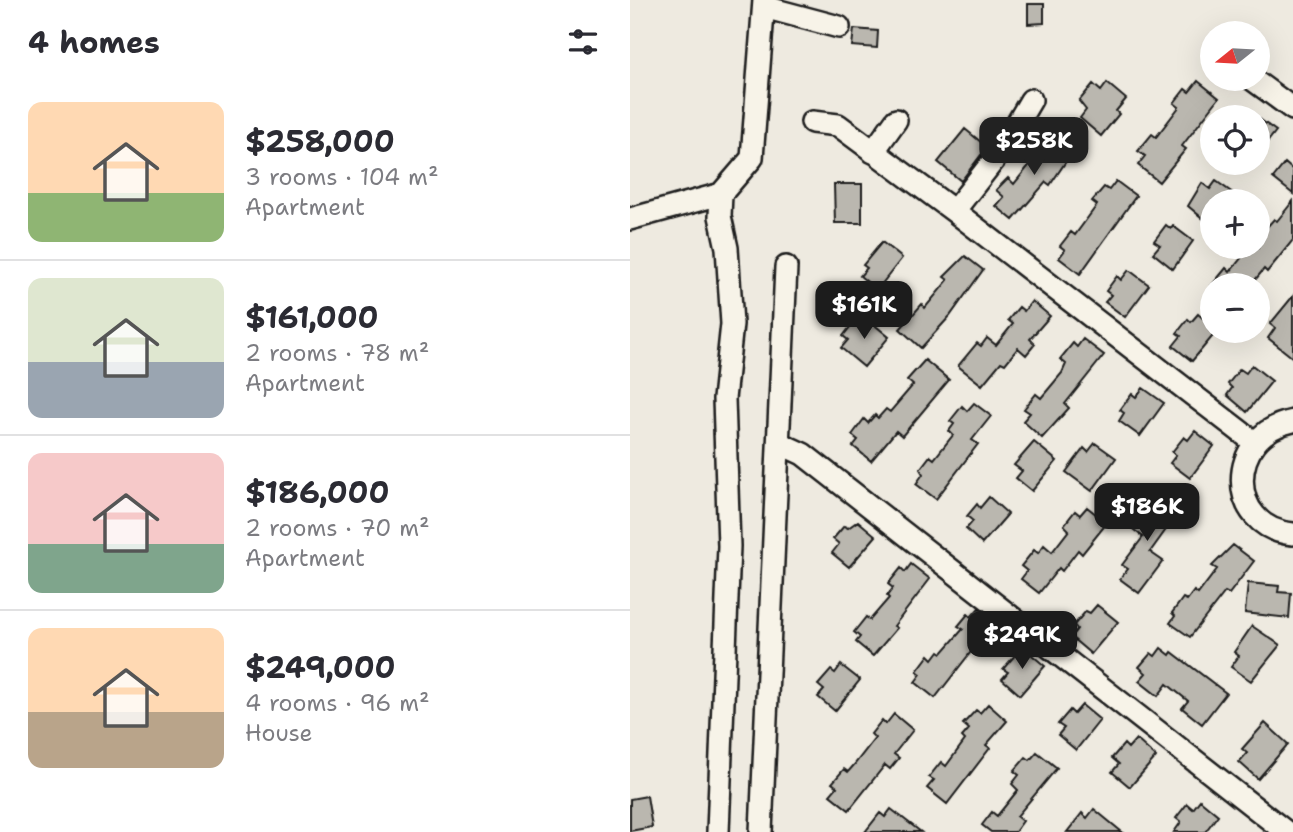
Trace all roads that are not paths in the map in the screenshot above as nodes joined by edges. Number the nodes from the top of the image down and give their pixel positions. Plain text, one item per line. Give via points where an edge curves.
1 (764, 4) edge
2 (839, 27) dead end
3 (1268, 91) edge
4 (1031, 100) dead end
5 (1293, 109) edge
6 (896, 120) dead end
7 (813, 122) dead end
8 (873, 152) junction
9 (721, 194) junction
10 (954, 211) junction
11 (630, 219) edge
12 (786, 267) dead end
13 (1293, 421) edge
14 (1254, 442) junction
15 (779, 443) junction
16 (1293, 534) edge
17 (718, 832) edge
18 (761, 832) edge
19 (1286, 832) edge

1 - 2 street
1 - 9 street via 752,158
3 - 5 street
4 - 10 street via 1001,151
6 - 8 street
7 - 8 street via 838,125
8 - 10 street
9 - 11 street
9 - 17 street via 732,324 724,398 729,547
10 - 14 street
12 - 15 street
13 - 14 street via 1265,431
14 - 16 street via 1242,473 1249,505 1273,529
15 - 18 street
15 - 19 street via 803,454

